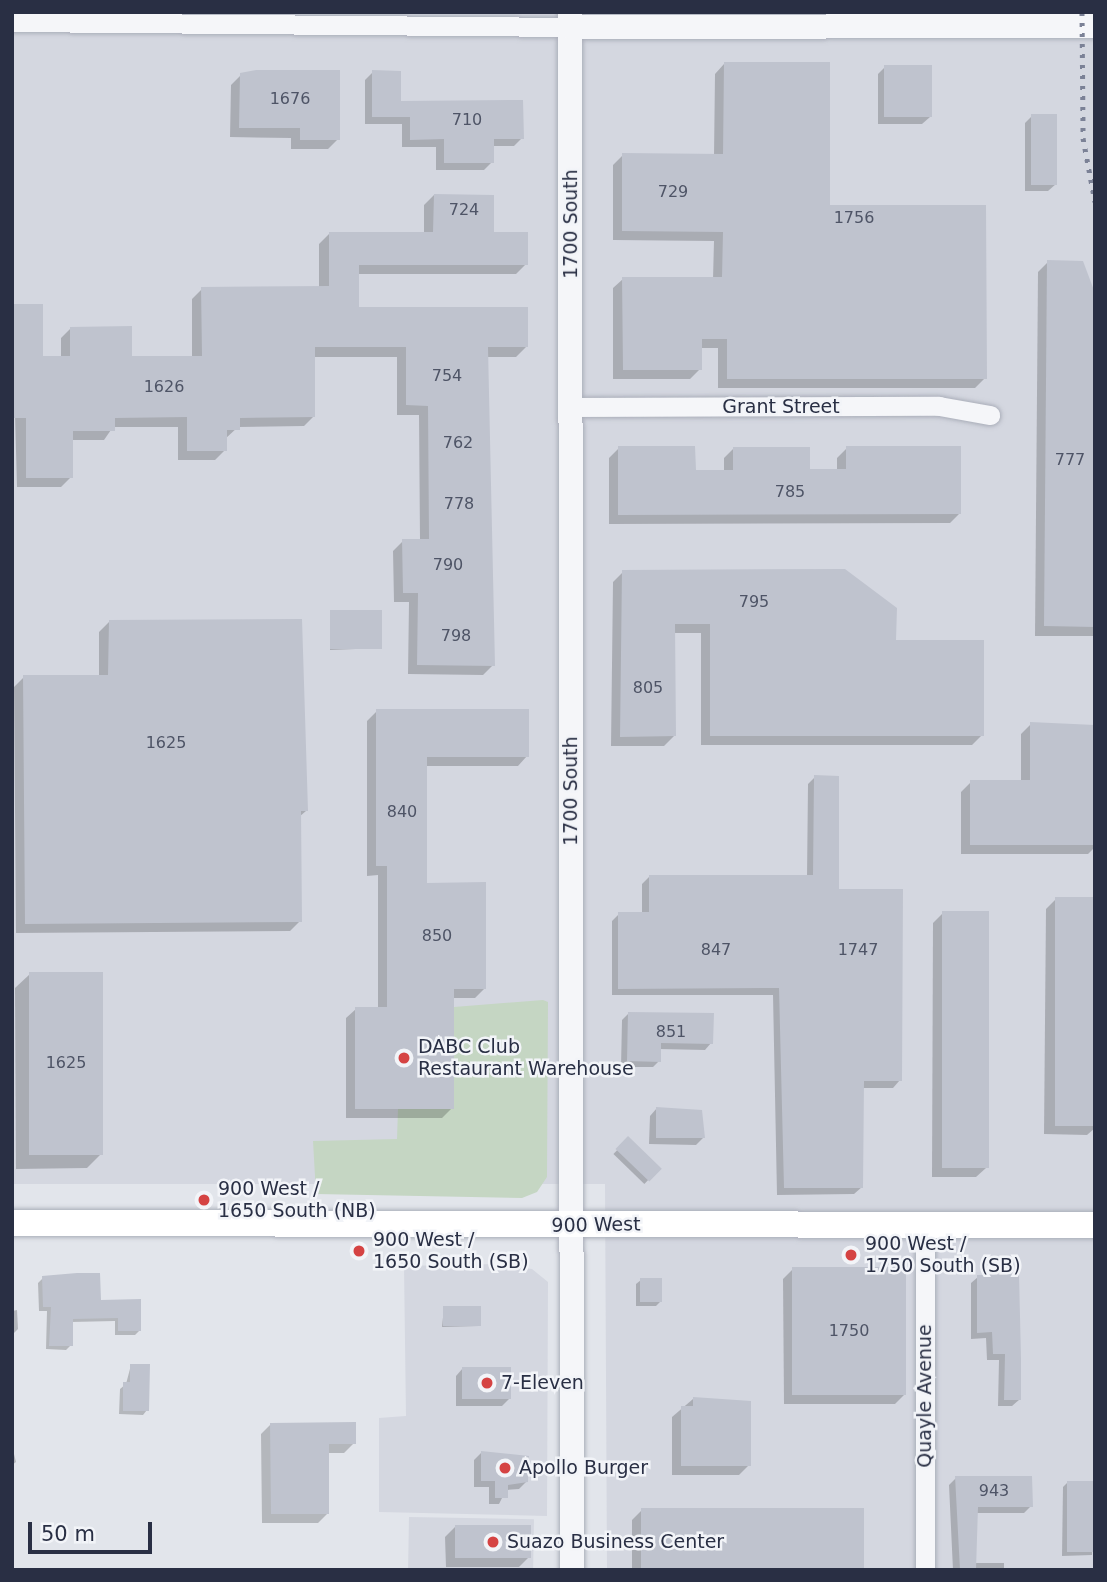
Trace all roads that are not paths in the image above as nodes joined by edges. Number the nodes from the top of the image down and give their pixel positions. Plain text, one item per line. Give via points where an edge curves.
1 (570, 20) edge
2 (12, 22) edge
3 (1095, 26) edge
4 (571, 407) junction
5 (990, 415) dead end
6 (925, 1222) junction
7 (12, 1223) edge
8 (1095, 1224) edge
9 (572, 1225) junction
10 (572, 1570) edge
11 (925, 1570) edge

1 - 2 street
1 - 3 street
1 - 4 street, 1700 South
4 - 5 street, Grant Street via 939,406
4 - 9 street, 1700 South
6 - 8 main road, 900 West
6 - 9 main road, 900 West
6 - 11 street, Quayle Avenue
7 - 9 main road, 900 West
9 - 10 street, 1700 South

